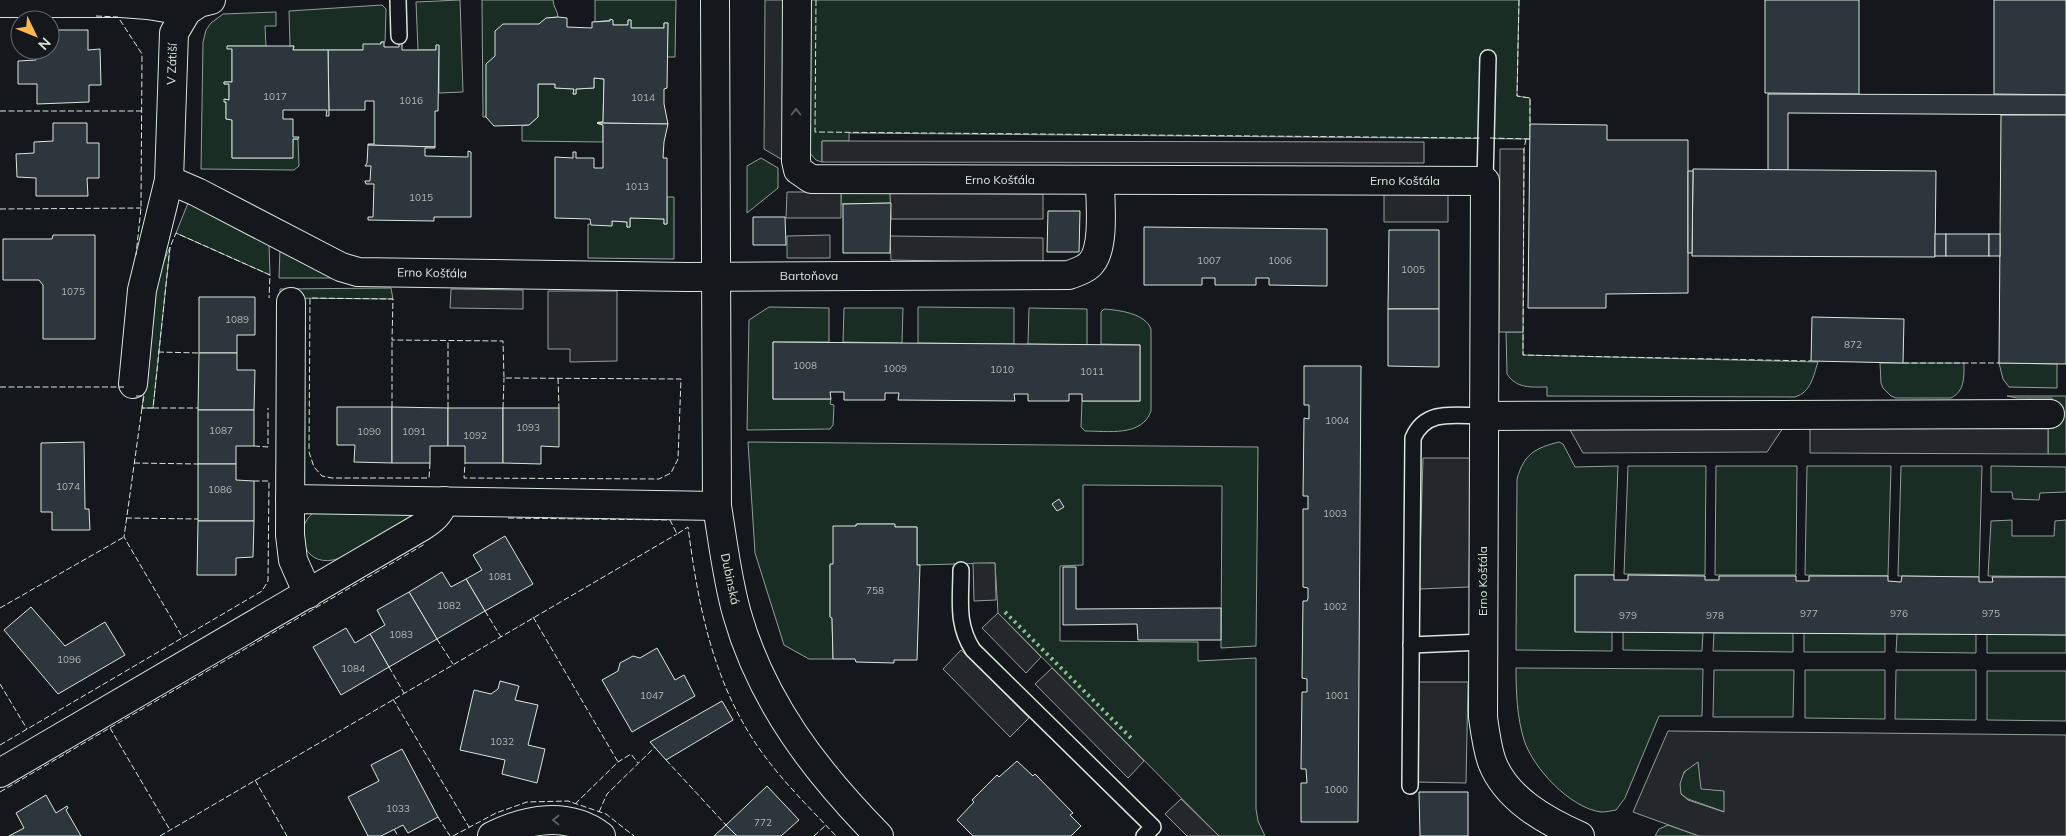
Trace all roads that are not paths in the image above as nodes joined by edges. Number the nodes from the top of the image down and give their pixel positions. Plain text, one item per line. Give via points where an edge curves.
1 (211, 0) edge
2 (398, 0) edge
3 (715, 0) edge
4 (797, 0) edge
5 (0, 3) edge
6 (183, 16) junction
7 (399, 36) dead end
8 (1488, 58) dead end
9 (170, 180) junction
10 (1485, 180) junction
11 (1100, 181) junction
12 (716, 277) junction
13 (291, 302) dead end
14 (133, 384) dead end
15 (2050, 414) dead end
16 (1483, 416) junction
17 (290, 499) junction
18 (444, 501) junction
19 (717, 506) junction
20 (961, 570) dead end
21 (308, 594) junction
22 (1483, 642) junction
23 (1411, 645) junction
24 (0, 773) edge
25 (1410, 786) dead end
26 (1153, 833) edge
27 (492, 836) edge
28 (601, 836) edge
29 (879, 836) edge
30 (1580, 836) edge

1 - 6 street via 193,6
2 - 7 lane
3 - 12 street
11 -> 4 street, Erno Košťála via 820,180 804,176 798,170 796,160
5 - 6 street via 121,3 172,9
6 - 9 street, V Zátiší via 174,33 172,46
8 - 10 lane
9 - 12 street, Erno Košťála via 350,270
9 - 14 street, V Zátiší via 142,290
10 - 11 street, Erno Košťála
10 - 16 street, Erno Košťála
11 - 12 street, Bartoňova via 1097,254 1091,264 1069,275
12 - 19 street, Dubinská
13 - 17 street
15 - 16 street
16 - 22 street, Erno Košťála
16 - 23 lane via 1434,416 1422,424 1413,438
17 - 18 street
17 - 21 street via 293,560
18 - 19 street
18 - 21 street via 433,518
19 - 29 street, Dubinská via 737,615 768,692 816,767
20 - 26 lane via 961,624 973,650
21 - 24 street
22 - 23 lane
22 - 30 street, Erno Košťála via 1483,717 1493,764 1517,798 1540,815
23 - 25 lane
28 -> 27 street via 564,820 517,824

